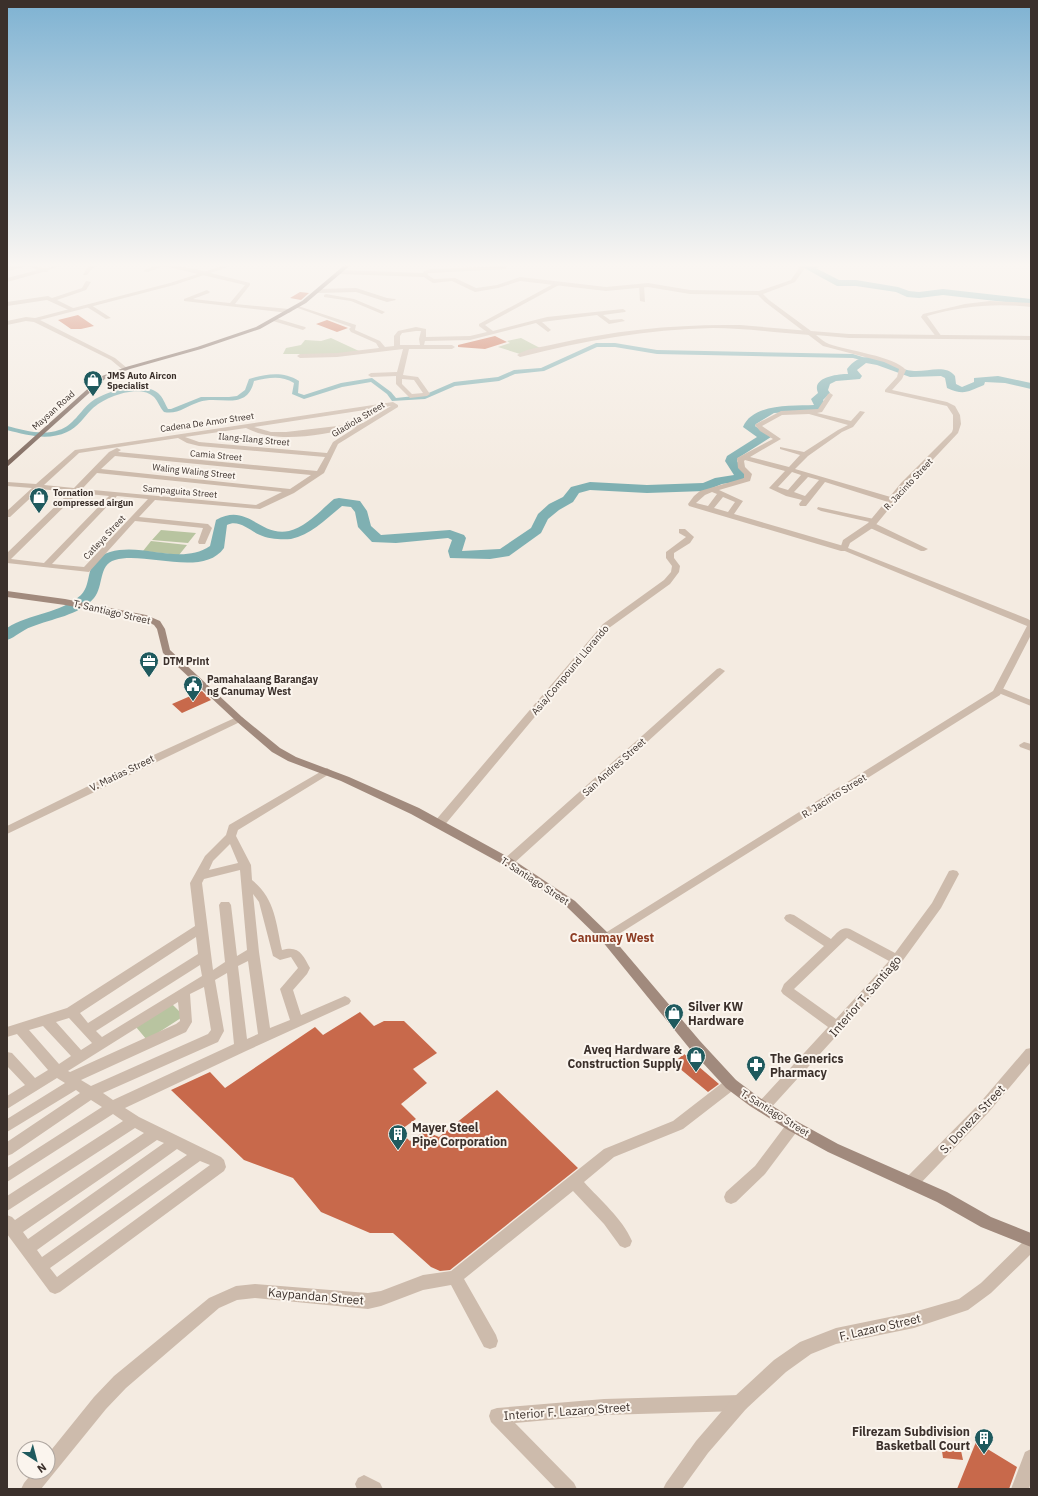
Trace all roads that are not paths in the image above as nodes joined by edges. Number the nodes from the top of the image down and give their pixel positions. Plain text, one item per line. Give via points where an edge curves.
1 (62, 333) edge
2 (247, 333) edge
3 (357, 333) edge
4 (399, 333) edge
5 (422, 333) edge
6 (492, 333) edge
7 (631, 333) edge
8 (810, 333) joint
9 (935, 333) edge
10 (938, 337) junction
11 (1031, 338) edge
12 (422, 339) junction
13 (397, 346) junction
14 (407, 346) junction
15 (422, 346) junction
16 (452, 347) dead end
17 (383, 348) junction
18 (520, 355) dead end
19 (300, 356) dead end
20 (125, 368) junction
21 (371, 375) dead end
22 (830, 395) dead end
23 (393, 404) joint
24 (804, 412) junction
25 (862, 412) dead end
26 (853, 424) junction
27 (367, 425) junction
28 (248, 426) junction
29 (179, 436) junction
30 (122, 444) junction
31 (782, 448) dead end
32 (112, 454) junction
33 (805, 454) junction
34 (329, 455) junction
35 (744, 457) junction
36 (7, 465) edge
37 (257, 468) junction
38 (790, 470) junction
39 (95, 471) junction
40 (318, 473) junction
41 (806, 474) junction
42 (251, 475) dead end
43 (824, 479) junction
44 (7, 484) edge
45 (38, 487) junction
46 (714, 490) junction
47 (75, 491) junction
48 (291, 491) junction
49 (722, 493) junction
50 (789, 494) junction
51 (114, 495) junction
52 (152, 499) junction
53 (891, 500) junction
54 (257, 507) joint
55 (710, 509) junction
56 (821, 509) dead end
57 (7, 515) edge
58 (730, 515) junction
59 (134, 519) junction
60 (873, 523) junction
61 (682, 530) dead end
62 (202, 542) dead end
63 (844, 549) junction
64 (924, 549) dead end
65 (7, 558) edge
66 (7, 561) edge
67 (46, 565) junction
68 (7, 594) edge
69 (1031, 625) edge
70 (720, 670) dead end
71 (999, 690) junction
72 (1031, 703) edge
73 (238, 719) junction
74 (327, 771) junction
75 (439, 824) junction
76 (7, 830) edge
77 (231, 836) junction
78 (508, 862) junction
79 (245, 865) junction
80 (953, 874) dead end
81 (200, 876) junction
82 (246, 881) junction
83 (225, 906) dead end
84 (790, 918) dead end
85 (201, 928) junction
86 (606, 938) junction
87 (832, 945) junction
88 (253, 952) junction
89 (204, 956) junction
90 (897, 960) junction
91 (231, 963) junction
92 (209, 977) junction
93 (184, 992) junction
94 (345, 1001) dead end
95 (71, 1012) junction
96 (47, 1020) junction
97 (296, 1022) junction
98 (838, 1027) junction
99 (14, 1030) edge
100 (87, 1030) junction
101 (265, 1036) junction
102 (100, 1044) junction
103 (241, 1047) junction
104 (1031, 1052) edge
105 (7, 1057) edge
106 (79, 1057) junction
107 (67, 1078) junction
108 (731, 1084) junction
109 (34, 1086) junction
110 (92, 1092) junction
111 (7, 1102) edge
112 (113, 1107) junction
113 (763, 1107) junction
114 (134, 1121) junction
115 (7, 1126) edge
116 (793, 1126) junction
117 (157, 1132) junction
118 (176, 1142) junction
119 (7, 1150) edge
120 (199, 1154) junction
121 (7, 1176) edge
122 (573, 1181) junction
123 (911, 1183) junction
124 (730, 1197) dead end
125 (7, 1204) edge
126 (10, 1226) edge
127 (1031, 1240) edge
128 (625, 1241) dead end
129 (1031, 1244) edge
130 (26, 1249) junction
131 (40, 1267) junction
132 (455, 1277) junction
133 (490, 1341) dead end
134 (740, 1403) junction
135 (56, 1457) edge
136 (1031, 1458) edge
137 (37, 1480) edge
138 (30, 1489) edge
139 (568, 1489) edge
140 (672, 1489) edge
141 (1020, 1489) edge

1 - 20 street via 113,359
2 - 20 main road, Maysan Road
3 - 17 street via 378,342
4 - 13 street
5 - 12 street
6 - 12 street via 470,338
7 - 18 street via 551,346
8 - 10 street
8 - 53 street, R. Jacinto Street via 825,345 893,363 903,370 900,378 887,391 950,404 959,424 955,433
9 - 10 street
10 - 11 street
12 - 15 street
13 - 14 street
13 - 17 street
14 - 15 street
14 - 21 street via 400,376
15 - 16 street
17 - 19 street via 320,358
20 - 36 main road, Maysan Road via 104,377
22 - 24 street via 820,411
23 - 27 street, Gladiola Street via 396,406
23 - 28 street, Cadena De Amor Street
24 - 26 street
24 - 35 street via 781,414 758,425 778,439
25 - 26 street
26 - 33 street
27 - 28 street via 298,435 258,431
27 - 34 street, Gladiola Street via 335,443
28 - 29 street, Cadena De Amor Street
29 - 30 street, Cadena De Amor Street
29 - 34 street, Ilang-Ilang Street via 198,444
30 - 32 street
30 - 45 street, Cadena De Amor Street via 77,451
31 - 33 street
32 - 37 street, Camia Street
32 - 39 street
33 - 38 street
34 - 40 street, Gladiola Street via 323,469
35 - 38 street
35 - 46 street via 740,464 748,474 747,479
37 - 40 street, Camia Street
37 - 42 street
38 - 41 street
38 - 50 street via 773,488
39 - 47 street
39 - 48 street, Waling Waling Street
40 - 48 street, Gladiola Street
41 - 43 street
41 - 50 street
43 - 50 street via 805,502
43 - 53 street
44 - 45 street, Sampaguita Street
45 - 47 street, Sampaguita Street
45 - 57 street, Cadena De Amor Street
46 - 49 street
46 - 55 street via 698,495 692,504
47 - 51 street, Sampaguita Street
47 - 65 street
48 - 54 street, Gladiola Street
49 - 55 street
49 - 58 street via 739,501
51 - 52 street, Sampaguita Street
51 - 67 street
52 - 54 street, Sampaguita Street
52 - 59 street, Catleya Street
53 - 60 street, R. Jacinto Street
55 - 58 street
56 - 60 street
58 - 63 street
59 - 62 street via 205,526 208,528
59 - 67 street, Catleya Street via 86,570
60 - 63 street, R. Jacinto Street via 846,542
60 - 64 street
61 - 75 street, Asia/Compound Llorando via 690,537 670,552 670,558 676,566 675,572 667,582 606,626
63 - 69 street
66 - 67 street
68 - 73 main road, T. Santiago Street via 86,606 146,618 157,623 166,651
69 - 71 street
70 - 78 street, San Andres Street
71 - 72 street
71 - 86 street, R. Jacinto Street
73 - 74 main road, T. Santiago Street via 276,750 292,759
73 - 76 street, V. Matias Street
74 - 75 main road, T. Santiago Street
74 - 77 street via 233,828
75 - 78 main road, T. Santiago Street
77 - 79 street
77 - 81 street via 209,860
78 - 86 main road, T. Santiago Street via 571,904
79 - 81 street
79 - 82 street
80 - 90 street, Interior T. Santiago via 937,905
81 - 85 street via 196,883
82 - 88 street
82 - 97 street via 265,901 277,953 280,955 292,951 304,968 286,989
83 - 91 street
84 - 87 street
85 - 89 street
85 - 95 street
86 - 108 main road, T. Santiago Street
87 - 90 street via 844,933 848,933
87 - 98 street via 788,987 787,991
88 - 91 street
88 - 101 street
89 - 92 street
89 - 100 street
90 - 98 street, Interior T. Santiago
91 - 92 street
91 - 103 street
92 - 93 street
92 - 110 street via 218,1032 213,1038
93 - 102 street
93 - 107 street via 186,1022 181,1028
94 - 97 street
95 - 96 street
95 - 100 street
96 - 99 street
96 - 106 street
97 - 101 street
98 - 113 street, Interior T. Santiago
99 - 107 street
100 - 102 street
101 - 103 street
102 - 106 street
103 - 112 street
104 - 123 street, S. Doneza Street via 983,1109
105 - 109 street
106 - 107 street
107 - 109 street
107 - 110 street
107 - 115 street
108 - 113 main road, T. Santiago Street
108 - 122 street, Kaypandan Street via 678,1125 609,1153
109 - 111 street
110 - 112 street
110 - 119 street
112 - 114 street
112 - 121 street
113 - 116 main road, T. Santiago Street
114 - 117 street
114 - 125 street
116 - 123 main road, T. Santiago Street
116 - 124 street via 760,1170
117 - 118 street
117 - 126 street
118 - 120 street
118 - 130 street
120 - 131 street
120 - 131 street via 216,1161 219,1167 55,1287
122 - 128 street via 609,1219
122 - 132 street, Kaypandan Street
123 - 127 main road, T. Santiago Street via 986,1222
126 - 130 street
129 - 134 street, F. Lazaro Street via 986,1288 963,1305 914,1320 836,1336 806,1348 780,1366
130 - 131 street
132 - 133 street
132 - 135 street, Kaypandan Street via 420,1283 368,1301 256,1291 236,1293 214,1304 120,1382
134 - 139 street, Interior F. Lazaro Street via 604,1407 497,1416
134 - 140 street, F. Lazaro Street via 702,1447
136 - 141 street
137 - 138 street

